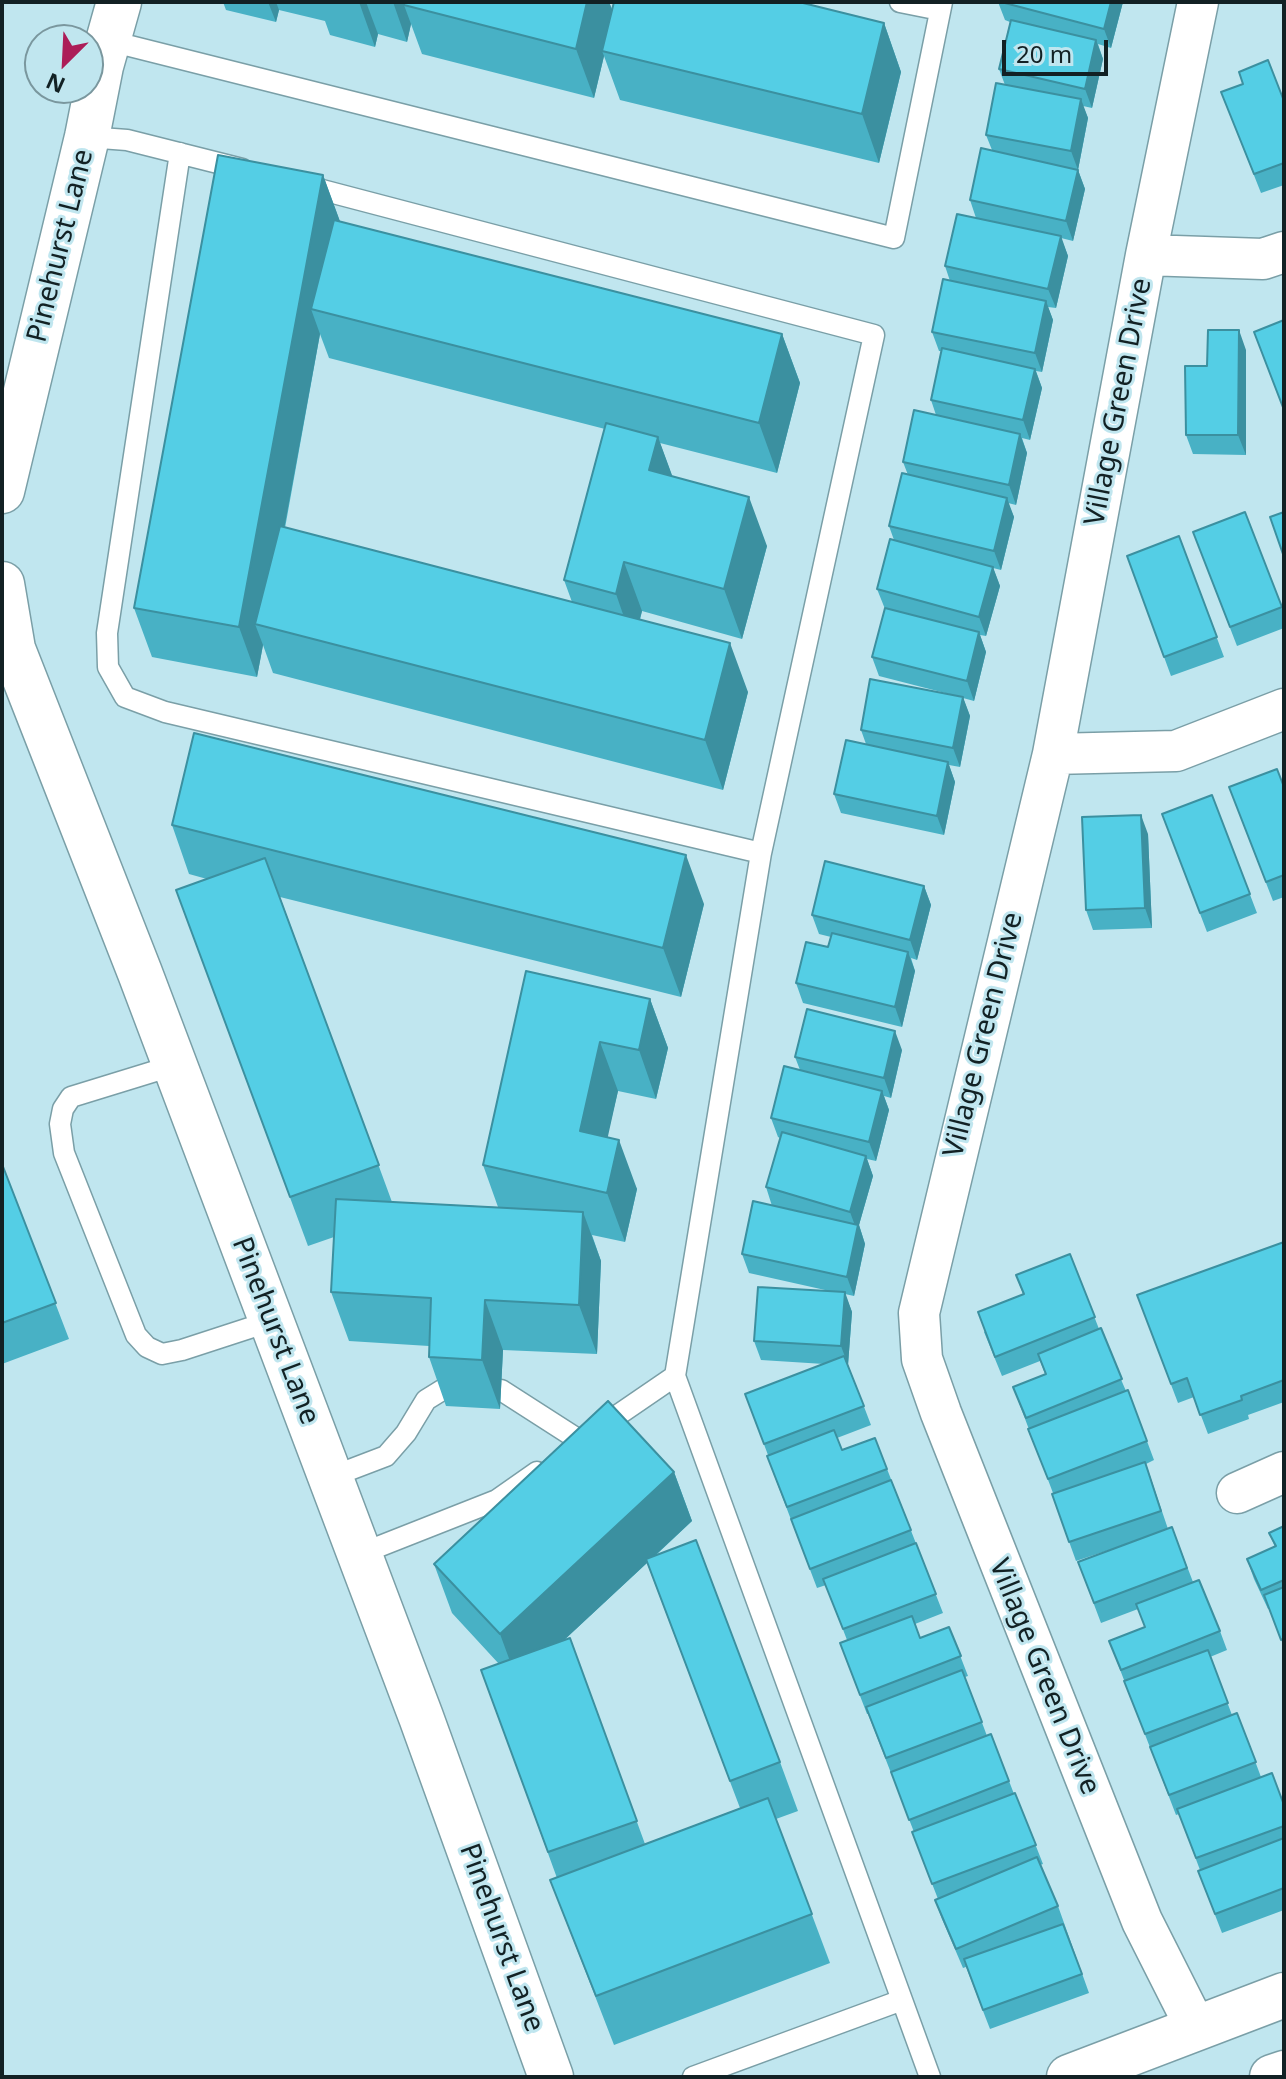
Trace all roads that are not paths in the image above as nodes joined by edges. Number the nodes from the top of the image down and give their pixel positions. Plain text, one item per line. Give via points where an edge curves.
1 (900, 2) edge
2 (1198, 2) edge
3 (941, 6) edge
4 (115, 21) edge
5 (87, 137) junction
6 (180, 153) junction
7 (257, 173) edge
8 (288, 181) edge
9 (1284, 252) edge
10 (1146, 255) junction
11 (2, 491) edge
12 (2, 584) edge
13 (1284, 709) edge
14 (1053, 754) junction
15 (761, 853) junction
16 (175, 1065) junction
17 (271, 1321) junction
18 (675, 1376) junction
19 (447, 1387) edge
20 (501, 1390) dead end
21 (568, 1451) junction
22 (1284, 1472) edge
23 (331, 1477) junction
24 (1237, 1493) dead end
25 (360, 1554) junction
26 (1284, 1995) edge
27 (902, 2000) junction
28 (1196, 2028) junction
29 (1284, 2073) edge
30 (551, 2077) edge
31 (693, 2077) edge
32 (930, 2077) edge
33 (1069, 2077) edge
34 (1272, 2077) edge

1 - 3 lane
2 - 10 street, Village Green Drive
3 - 4 lane via 894,238 172,57
4 - 5 street, Pinehurst Lane
5 - 6 lane
5 - 11 street, Pinehurst Lane
6 - 7 lane
6 - 15 lane via 107,633 108,667 125,697 165,712
8 - 15 lane via 874,335
9 - 10 street via 1263,259
10 - 14 street, Village Green Drive
12 - 16 street, Pinehurst Lane via 13,649
13 - 14 street via 1176,751
14 - 28 street, Village Green Drive via 919,1313 922,1359 1136,1907
15 - 18 lane
16 - 17 street, Pinehurst Lane
16 - 17 lane via 71,1097 60,1124 64,1153 136,1335 147,1347 162,1354 182,1350
17 - 23 street, Pinehurst Lane
18 - 21 lane
18 - 27 lane
19 - 23 lane via 426,1400 386,1456
20 - 21 lane
21 - 25 lane via 497,1500
22 - 24 street
23 - 25 street, Pinehurst Lane
25 - 30 street, Pinehurst Lane
26 - 28 street
27 - 31 lane
27 - 32 lane
28 - 33 street
29 - 34 street

